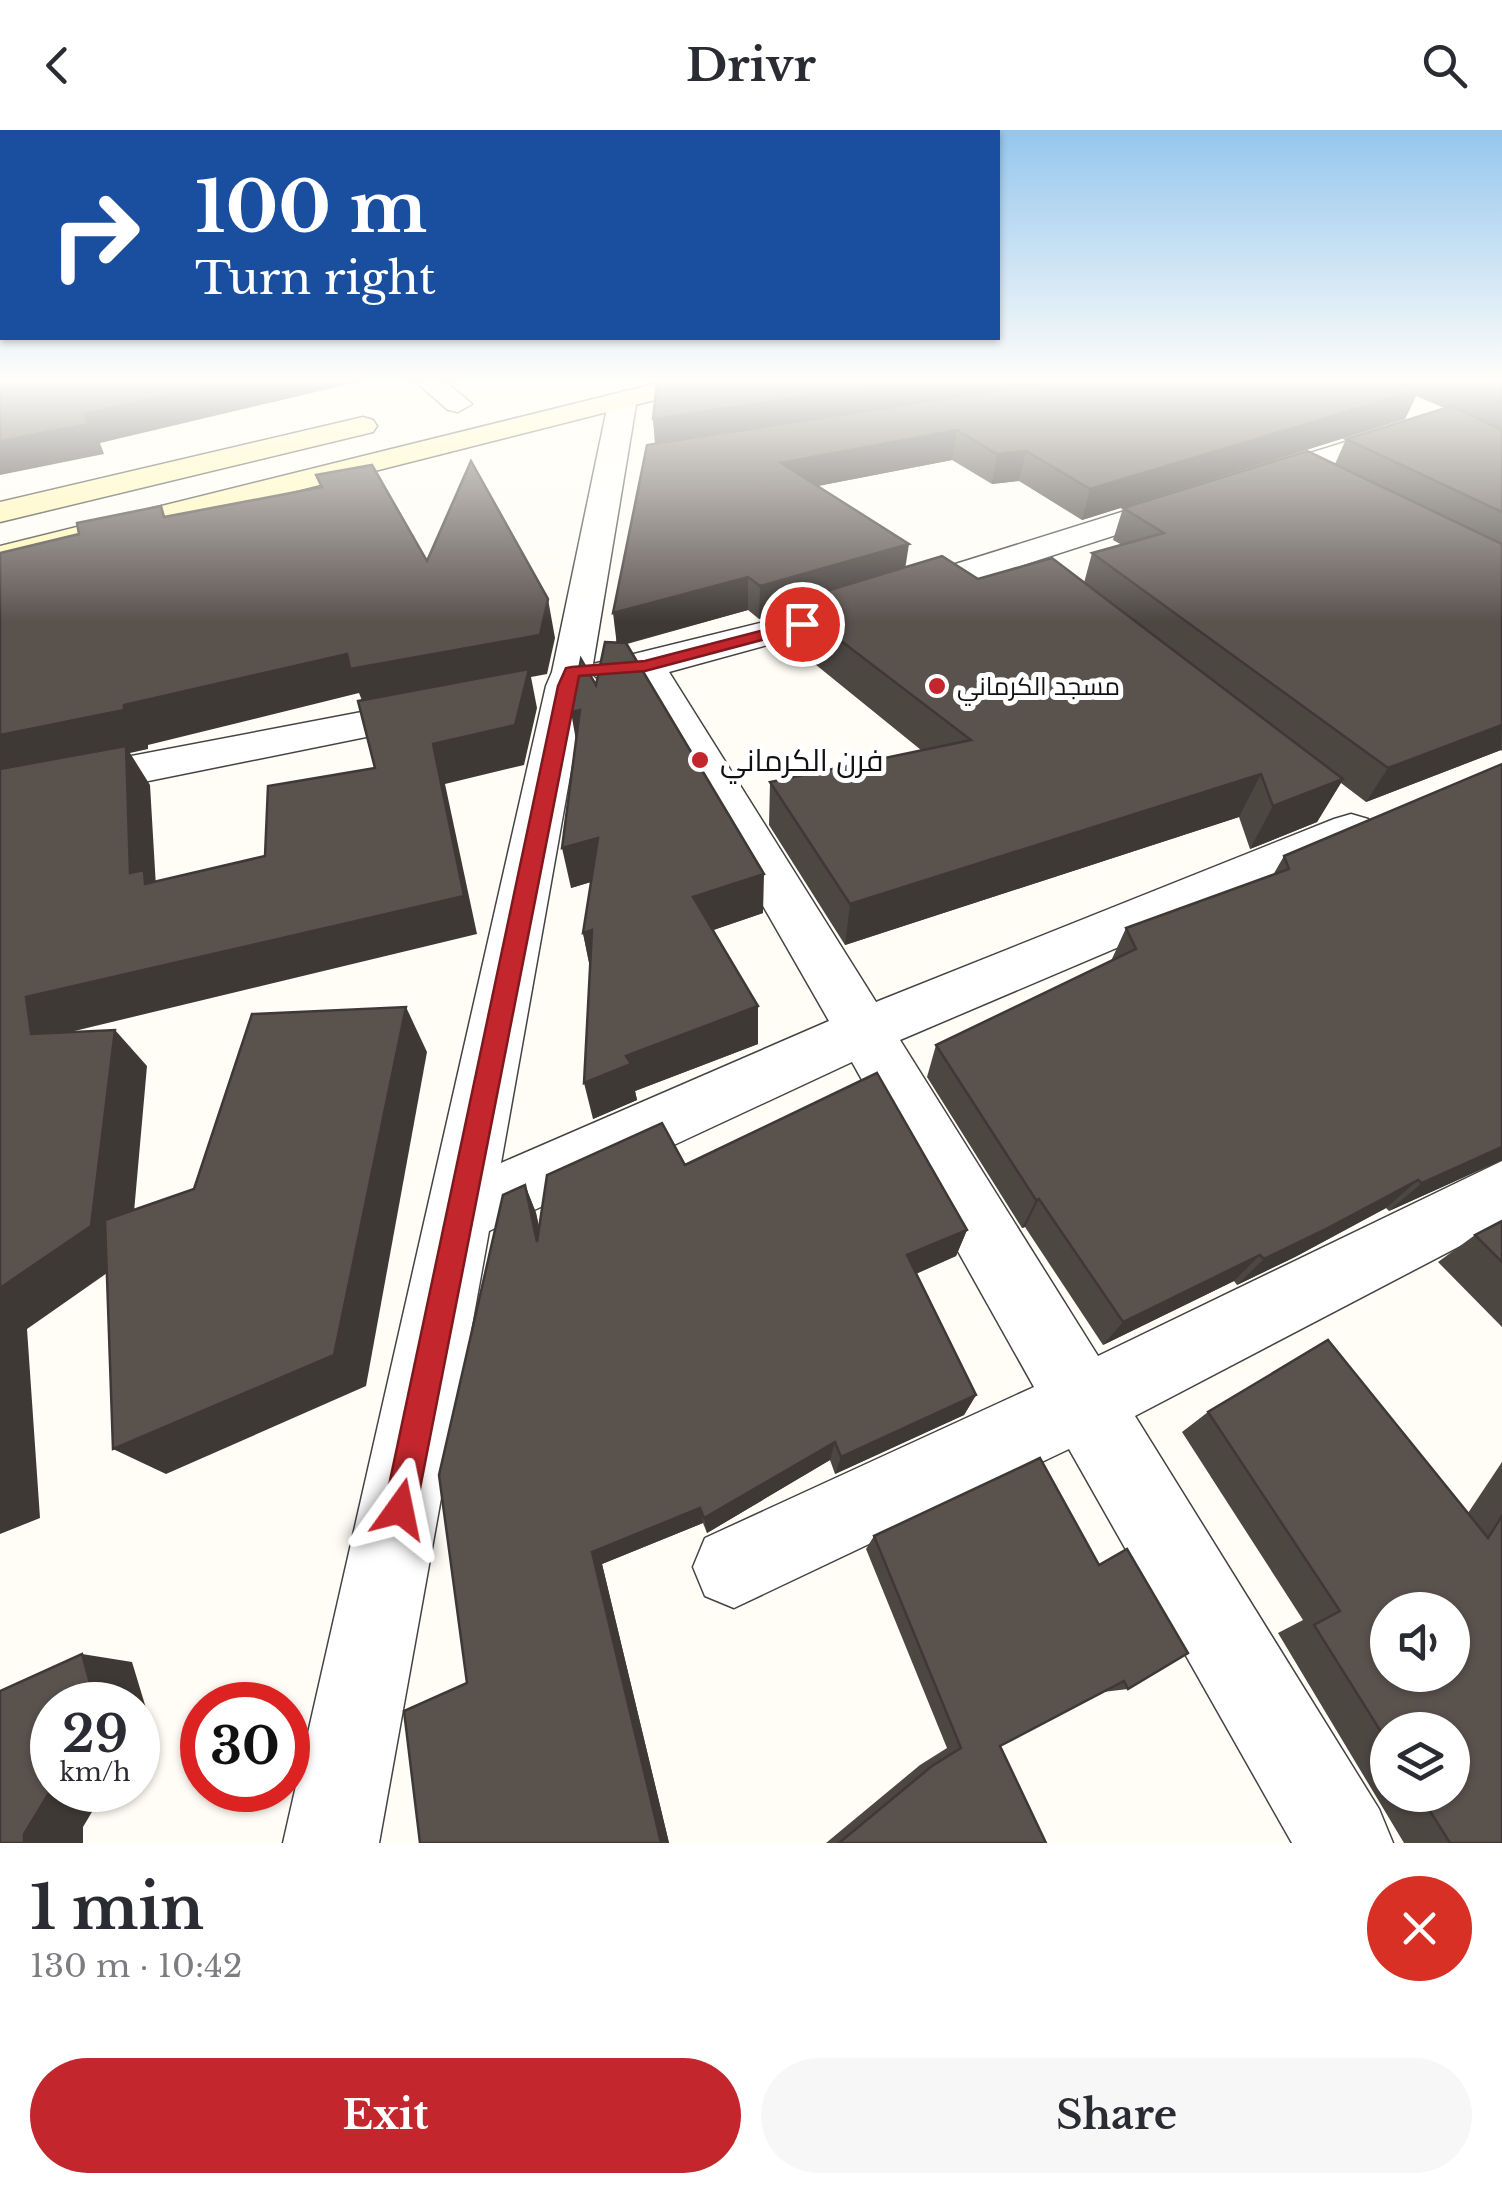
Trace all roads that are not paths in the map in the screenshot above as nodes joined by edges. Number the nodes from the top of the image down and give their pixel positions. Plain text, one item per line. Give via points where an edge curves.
1 (212, 462) edge
2 (373, 462) edge
3 (629, 462) edge
4 (1311, 462) edge
5 (1298, 466) junction
6 (1332, 484) edge
7 (0, 512) edge
8 (0, 556) edge
9 (645, 666) junction
10 (555, 684) junction
11 (471, 704) edge
12 (0, 796) edge
13 (1361, 814) dead end
14 (866, 1030) junction
15 (1502, 1191) edge
16 (462, 1211) junction
17 (1082, 1402) junction
18 (734, 1567) dead end
19 (331, 1843) edge
20 (1346, 1843) edge

1 - 7 main road
2 - 8 main road
3 - 10 street
4 - 5 street
5 - 6 street
5 - 9 street via 1033,568
9 - 10 street
9 - 14 street
10 - 16 street
11 - 12 street
13 - 14 street
14 - 16 street
14 - 17 street
15 - 17 street
16 - 19 street
17 - 18 street
17 - 20 street

